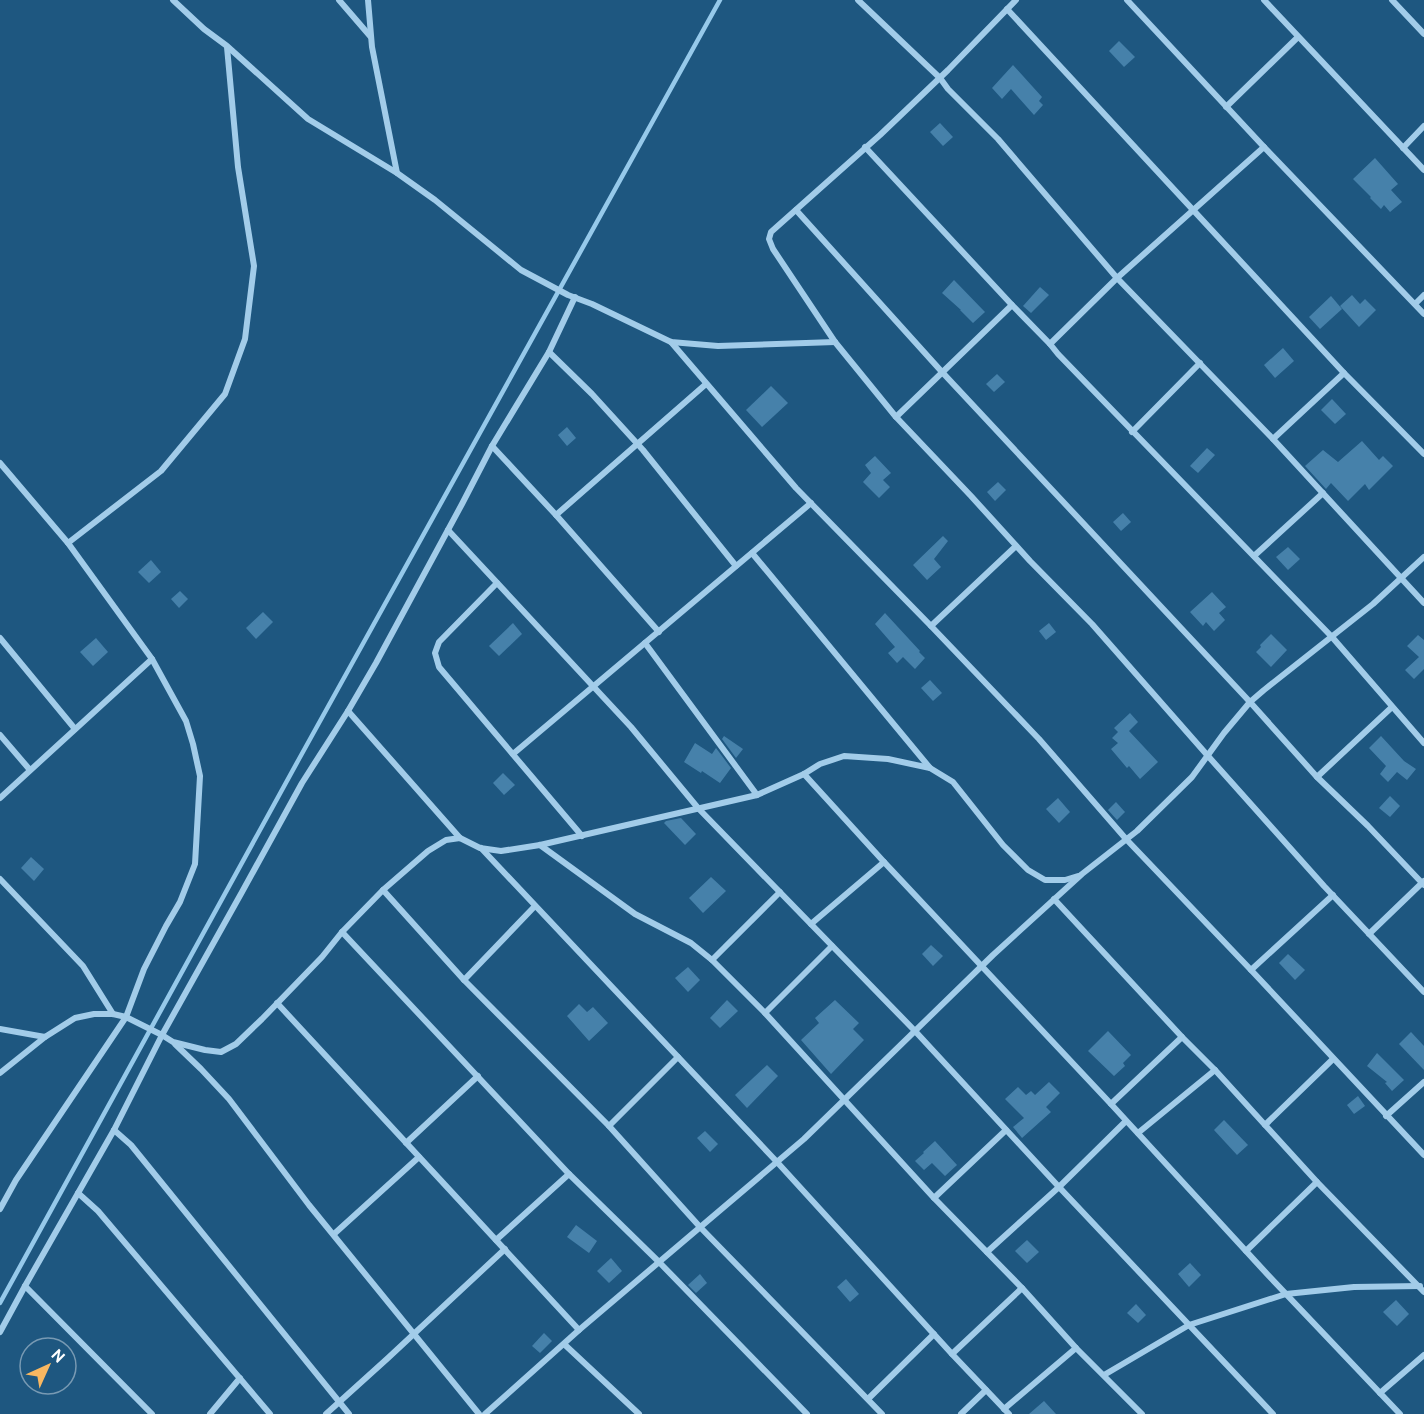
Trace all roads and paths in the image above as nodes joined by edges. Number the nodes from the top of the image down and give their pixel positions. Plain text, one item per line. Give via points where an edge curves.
1 (173, 0) edge
2 (339, 0) edge
3 (368, 0) edge
4 (858, 0) edge
5 (1016, 0) edge
6 (1127, 0) edge
7 (1264, 0) edge
8 (1392, 0) edge
9 (1007, 9) junction
10 (1424, 22) edge
11 (1418, 28) junction
12 (1424, 34) edge
13 (371, 37) junction
14 (1298, 37) junction
15 (227, 46) junction
16 (940, 78) junction
17 (1226, 107) junction
18 (1424, 126) edge
19 (865, 147) junction
20 (1264, 147) junction
21 (1403, 148) junction
22 (1424, 170) edge
23 (398, 173) junction
24 (796, 210) junction
25 (1194, 210) junction
26 (1117, 278) junction
27 (1424, 295) edge
28 (575, 297) junction
29 (1415, 304) junction
30 (1012, 305) junction
31 (1424, 314) edge
32 (670, 342) junction
33 (835, 342) junction
34 (1050, 344) junction
35 (549, 352) junction
36 (1200, 363) junction
37 (942, 372) junction
38 (1344, 373) junction
39 (706, 384) junction
40 (896, 417) junction
41 (1132, 432) junction
42 (1273, 439) junction
43 (637, 444) junction
44 (492, 446) junction
45 (1424, 454) edge
46 (0, 463) edge
47 (1323, 493) junction
48 (811, 503) junction
49 (556, 515) junction
50 (448, 530) junction
51 (68, 543) junction
52 (1016, 546) junction
53 (752, 553) junction
54 (1254, 556) junction
55 (1424, 557) edge
56 (736, 566) junction
57 (1402, 579) junction
58 (497, 583) junction
59 (1424, 603) edge
60 (931, 626) junction
61 (659, 632) junction
62 (1332, 637) junction
63 (0, 638) edge
64 (645, 644) junction
65 (152, 659) junction
66 (593, 687) junction
67 (1250, 702) junction
68 (1392, 707) junction
69 (348, 711) junction
70 (75, 729) junction
71 (0, 735) edge
72 (1424, 743) edge
73 (513, 754) junction
74 (1208, 756) junction
75 (930, 768) junction
76 (30, 770) junction
77 (804, 774) junction
78 (1317, 777) junction
79 (757, 795) junction
80 (0, 798) edge
81 (698, 807) junction
82 (582, 836) junction
83 (460, 838) junction
84 (1126, 839) junction
85 (540, 845) junction
86 (480, 848) junction
87 (884, 862) junction
88 (1082, 874) junction
89 (0, 879) edge
90 (1423, 883) edge
91 (383, 890) junction
92 (780, 892) junction
93 (1333, 895) junction
94 (1054, 899) junction
95 (535, 906) junction
96 (811, 924) junction
97 (342, 932) junction
98 (1369, 934) junction
99 (832, 946) junction
100 (712, 960) junction
101 (982, 966) junction
102 (1251, 970) junction
103 (464, 980) junction
104 (1424, 992) edge
105 (277, 1003) junction
106 (765, 1013) junction
107 (113, 1014) junction
108 (126, 1017) junction
109 (0, 1029) edge
110 (915, 1031) junction
111 (162, 1035) junction
112 (45, 1037) junction
113 (1182, 1037) junction
114 (173, 1042) junction
115 (678, 1057) junction
116 (1334, 1059) junction
117 (1215, 1070) junction
118 (0, 1073) edge
119 (478, 1076) junction
120 (1424, 1083) edge
121 (844, 1100) junction
122 (1111, 1104) junction
123 (1386, 1116) junction
124 (1126, 1121) junction
125 (1265, 1125) junction
126 (609, 1126) junction
127 (114, 1130) junction
128 (1006, 1130) junction
129 (1138, 1133) junction
130 (406, 1143) junction
131 (1424, 1155) edge
132 (419, 1157) junction
133 (777, 1162) junction
134 (569, 1173) junction
135 (1317, 1182) junction
136 (1059, 1187) junction
137 (78, 1193) junction
138 (934, 1198) junction
139 (0, 1209) edge
140 (700, 1227) junction
141 (334, 1234) junction
142 (496, 1240) junction
143 (505, 1249) junction
144 (1246, 1251) junction
145 (987, 1252) junction
146 (659, 1262) junction
147 (25, 1286) junction
148 (1022, 1288) junction
149 (1422, 1288) edge
150 (1286, 1294) junction
151 (1189, 1325) junction
152 (579, 1329) junction
153 (0, 1332) edge
154 (934, 1334) junction
155 (413, 1335) junction
156 (564, 1344) junction
157 (1076, 1348) junction
158 (952, 1354) junction
159 (1424, 1355) edge
160 (1104, 1375) junction
161 (240, 1378) junction
162 (986, 1390) junction
163 (1380, 1393) junction
164 (868, 1399) junction
165 (339, 1402) junction
166 (1007, 1411) edge
167 (152, 1414) edge
168 (210, 1414) edge
169 (270, 1414) edge
170 (326, 1414) edge
171 (349, 1414) edge
172 (479, 1414) edge
173 (485, 1414) edge
174 (639, 1414) edge
175 (807, 1414) edge
176 (882, 1414) edge
177 (961, 1414) edge
178 (1142, 1414) edge
179 (1273, 1414) edge
180 (1400, 1414) edge

1 - 15 street
2 - 13 street
3 - 13 street
4 - 16 street
5 - 9 street
6 - 17 street
7 - 14 street
8 - 11 street
9 - 16 street
9 - 25 street
10 - 11 street
11 - 12 street
13 - 23 street
14 - 17 street
14 - 21 street
15 - 23 street via 308,119
15 - 51 street via 238,167 254,266 245,339 225,394 161,471
16 - 19 street
16 - 26 street via 998,139
17 - 20 street
18 - 21 street
19 - 24 street
19 - 30 street
20 - 25 street
20 - 29 street
21 - 22 street
23 - 28 street via 521,270
24 - 33 street via 771,232 769,240
24 - 37 street
25 - 26 street
25 - 38 street
26 - 34 street
26 - 36 street
27 - 29 street
28 - 32 street
28 - 35 street
29 - 31 street
30 - 34 street
30 - 37 street
32 - 33 street via 718,346
32 - 39 street
33 - 40 street
34 - 41 street
35 - 43 street
35 - 44 street
36 - 41 street
36 - 42 street
37 - 40 street
37 - 67 street
38 - 42 street
38 - 45 street
39 - 43 street
39 - 48 street
40 - 52 street
41 - 54 street
42 - 47 street
43 - 49 street
43 - 56 street
44 - 49 street
44 - 50 street
46 - 51 street
47 - 54 street
47 - 57 street
48 - 53 street
48 - 60 street
49 - 61 street
50 - 58 street
50 - 69 street
51 - 65 street
52 - 60 street
52 - 74 street via 1092,624
53 - 56 street
53 - 75 street
54 - 62 street
55 - 57 street
56 - 61 street
57 - 59 street
57 - 62 street
58 - 66 street
58 - 73 street via 440,642 435,653 439,667
60 - 84 street via 1039,739
61 - 64 street
62 - 67 street
62 - 68 street
63 - 70 street
64 - 66 street
64 - 79 street
65 - 70 street
65 - 108 street via 186,721 200,776 195,864 180,902 144,969
66 - 73 street
66 - 81 street
67 - 74 street
67 - 78 street
68 - 72 street
68 - 78 street
69 - 83 street
69 - 111 street via 302,783
70 - 76 street
71 - 76 street
73 - 82 street
74 - 84 street via 1192,777
74 - 93 street
75 - 77 street via 888,759 844,756
75 - 88 street via 953,782 1028,870 1045,880 1065,880
76 - 80 street
77 - 79 street
77 - 87 street
78 - 90 street
79 - 81 street
81 - 82 street
81 - 92 street
82 - 85 street
83 - 86 street
83 - 91 street via 446,840 428,851
84 - 88 street
84 - 102 street
85 - 86 street via 501,851
85 - 100 street via 635,914 691,943
86 - 95 street
87 - 96 street
87 - 101 street
88 - 94 street
89 - 107 street via 83,966
90 - 98 street
91 - 97 street
91 - 103 street
92 - 96 street
92 - 100 street
93 - 98 street
93 - 102 street
94 - 101 street
94 - 113 street
95 - 103 street
95 - 115 street
96 - 99 street
97 - 105 street
97 - 119 street
98 - 104 street
99 - 106 street
99 - 110 street
100 - 106 street
101 - 110 street
101 - 122 street
102 - 116 street
103 - 126 street
105 - 114 street via 236,1044 221,1053
105 - 130 street
106 - 121 street
107 - 108 street
107 - 112 street via 75,1018
108 - 111 street
108 - 139 street
109 - 112 street
110 - 121 street
110 - 128 street
111 - 114 street
111 - 127 street
112 - 118 street
113 - 117 street
113 - 122 street
114 - 141 street via 229,1100
115 - 126 street
115 - 133 street
116 - 123 street
116 - 125 street
117 - 125 street
117 - 129 street
119 - 130 street
119 - 134 street
120 - 123 street
121 - 133 street
121 - 138 street
122 - 124 street
123 - 131 street
124 - 129 street
124 - 136 street
125 - 135 street
126 - 140 street
127 - 137 street
127 - 165 street via 131,1145
128 - 136 street
128 - 138 street
129 - 144 street
130 - 132 street
132 - 141 street
132 - 142 street
133 - 140 street
133 - 154 street
134 - 142 street
134 - 146 street
135 - 144 street
135 - 149 street
136 - 145 street
136 - 151 street
137 - 147 street
137 - 161 street via 99,1211
138 - 145 street
140 - 146 street
140 - 164 street
141 - 155 street
142 - 143 street
143 - 152 street
143 - 155 street
144 - 150 street
145 - 148 street
146 - 152 street
146 - 175 street
147 - 153 street
147 - 167 street
148 - 157 street
148 - 158 street
149 - 150 street via 1354,1287
150 - 151 street
150 - 163 street
151 - 160 street
151 - 179 street
152 - 156 street
154 - 158 street
154 - 164 street
155 - 165 street
155 - 172 street
156 - 173 street
156 - 174 street
157 - 160 street
157 - 166 street
158 - 162 street
159 - 163 street
160 - 178 street
161 - 168 street
161 - 169 street
162 - 166 street
162 - 177 street
163 - 180 street
164 - 176 street
165 - 170 street
165 - 171 street

